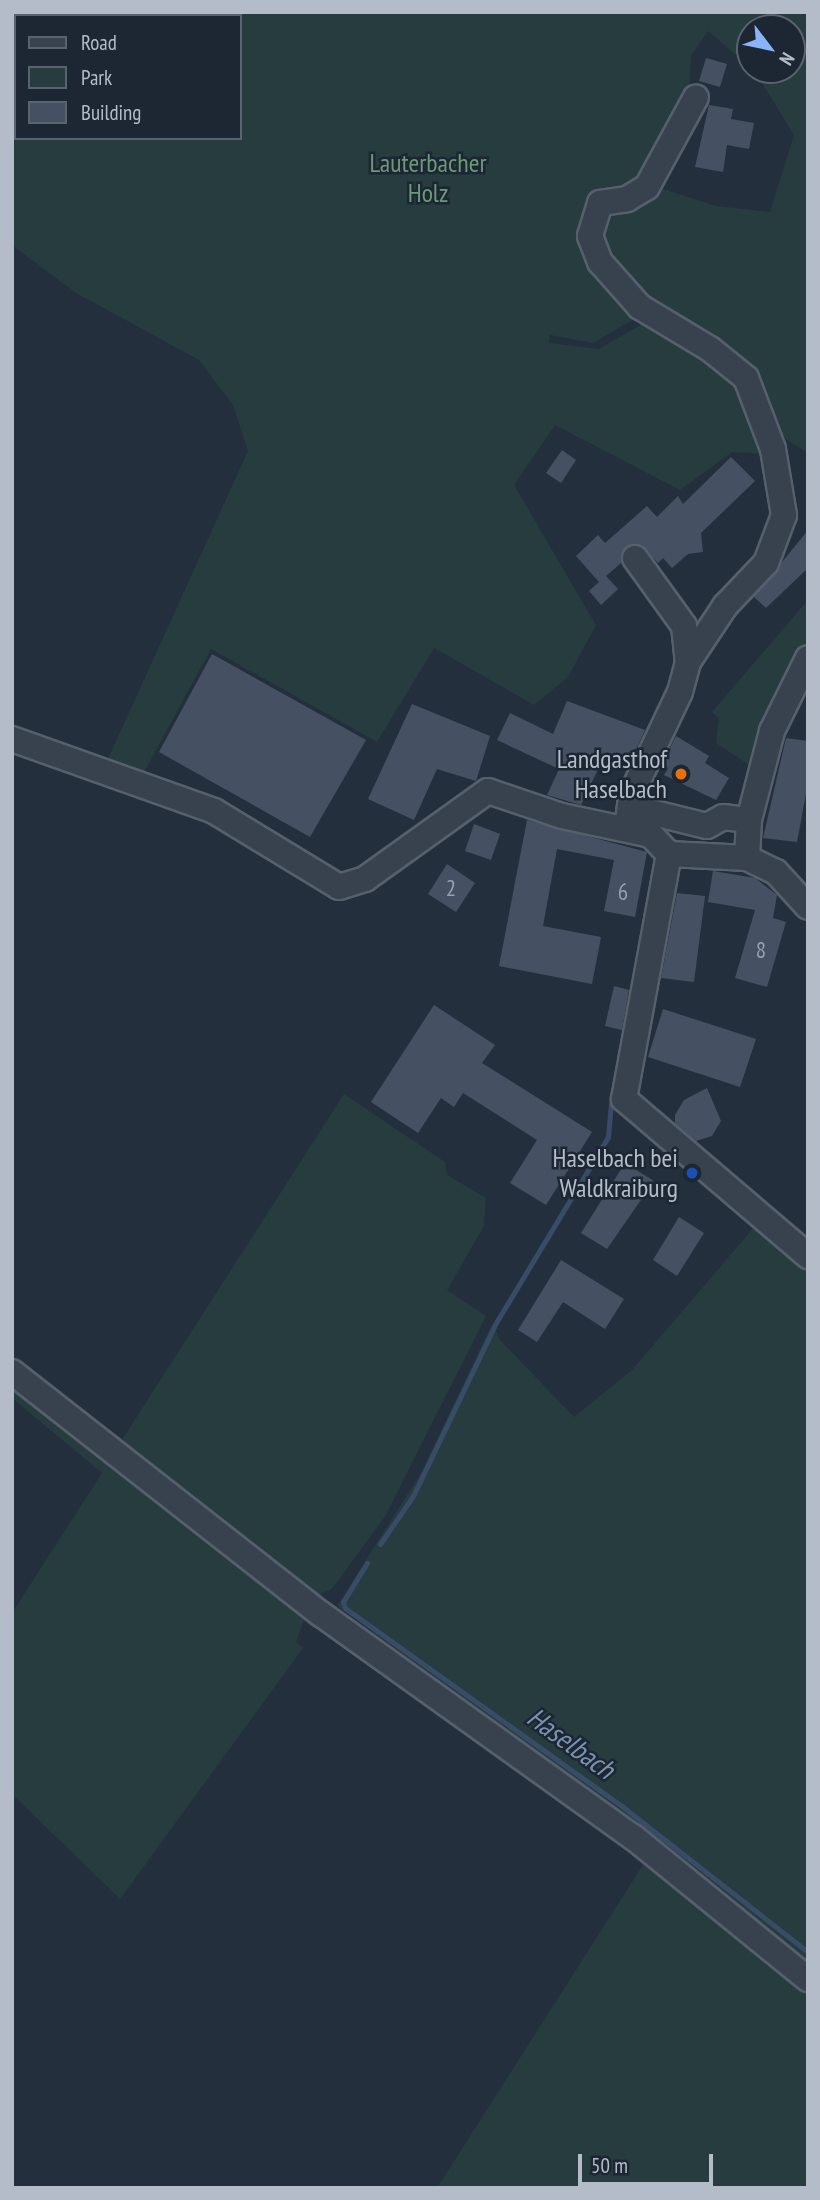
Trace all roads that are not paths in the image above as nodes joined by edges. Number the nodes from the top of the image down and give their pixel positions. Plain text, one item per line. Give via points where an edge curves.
1 (696, 97) dead end
2 (635, 558) dead end
3 (808, 658) edge
4 (688, 662) junction
5 (12, 739) edge
6 (629, 817) junction
7 (749, 820) junction
8 (668, 854) junction
9 (747, 859) junction
10 (808, 907) edge
11 (808, 1256) edge
12 (12, 1372) edge
13 (808, 1979) edge

1 - 4 street via 647,187 627,199 606,199 590,224 600,262 640,307 710,349 746,378 784,494 780,536 766,563 725,606
2 - 4 street via 684,626
3 - 7 street via 772,731
4 - 6 street
5 - 6 street via 214,811 339,887 365,879 488,791 562,816
6 - 7 street via 707,826 723,817
6 - 8 street
7 - 9 street
8 - 9 street
8 - 11 street via 624,1099
9 - 10 street via 776,872
12 - 13 street via 321,1615 633,1837

